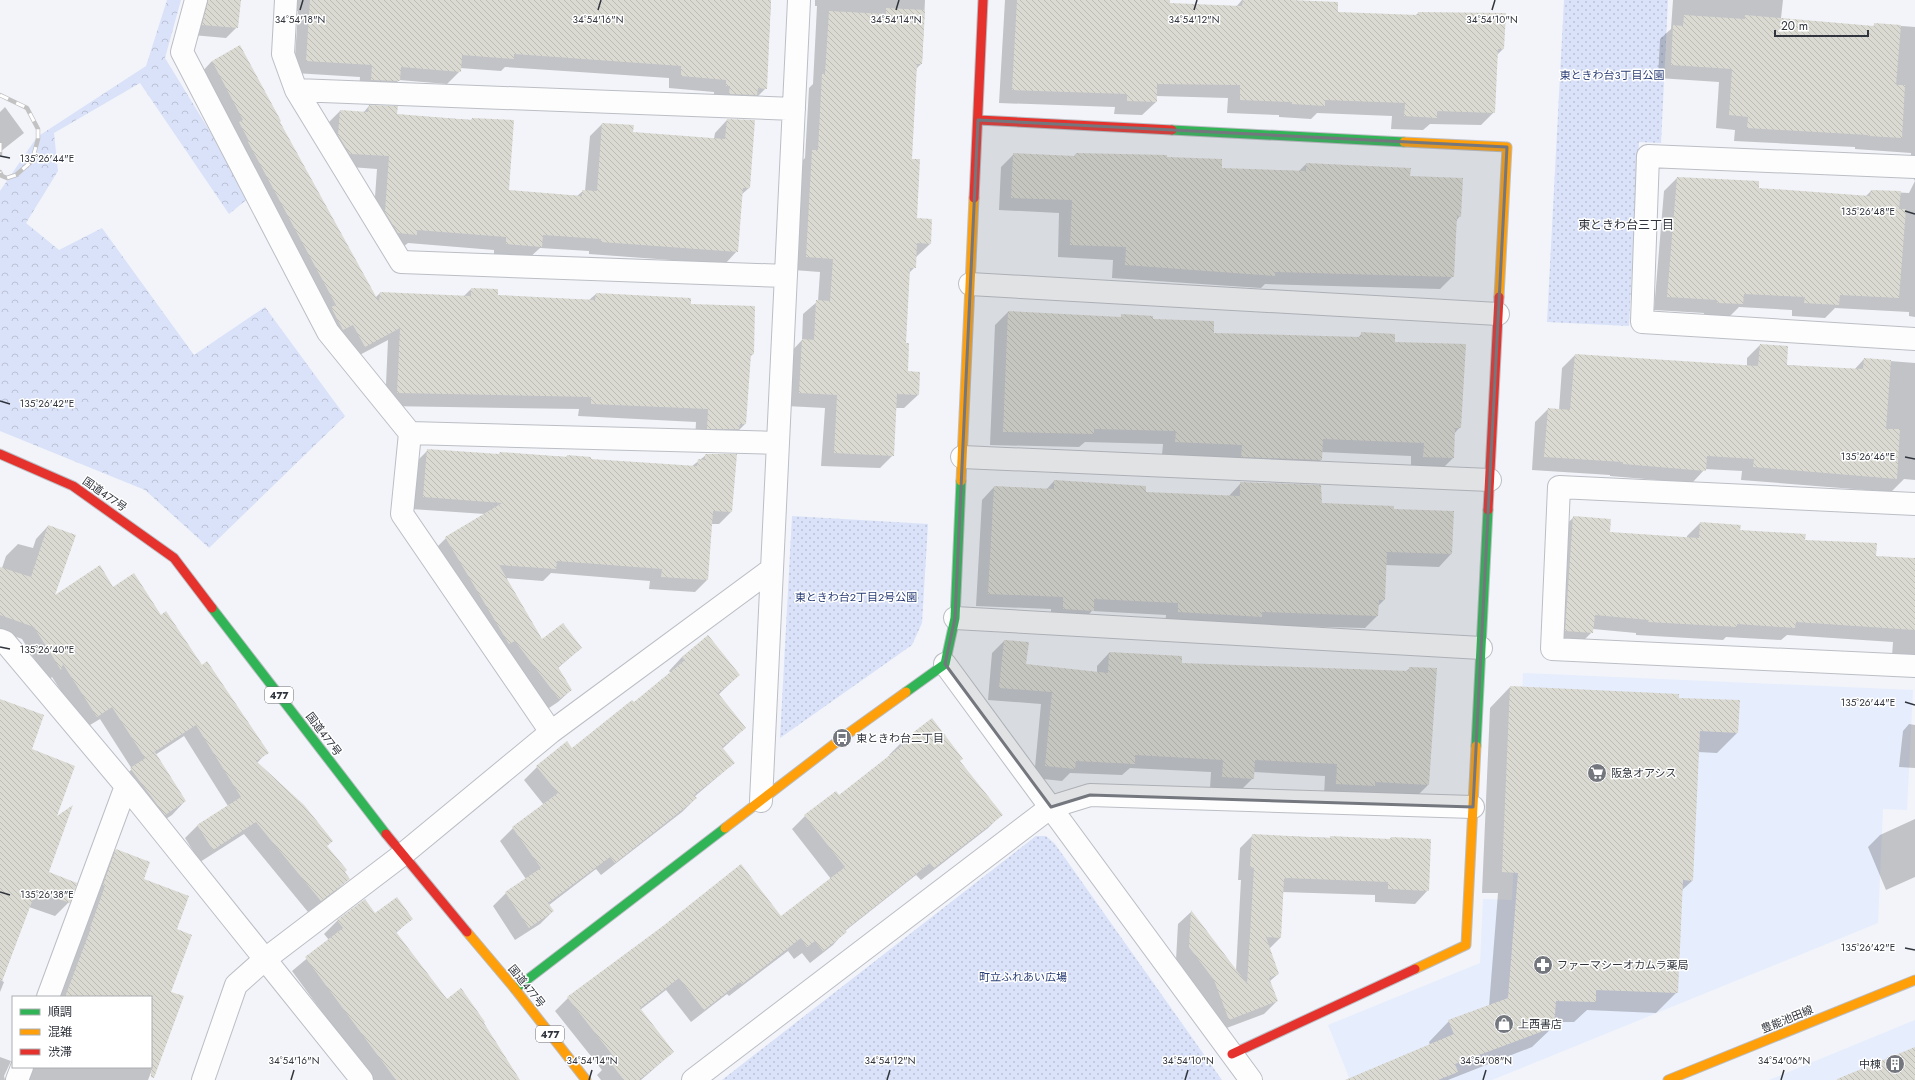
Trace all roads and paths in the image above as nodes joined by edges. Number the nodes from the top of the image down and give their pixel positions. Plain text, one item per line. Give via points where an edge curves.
1 (196, 0) edge
2 (286, 0) edge
3 (799, 0) edge
4 (983, 0) edge
5 (296, 90) junction
6 (794, 109) junction
7 (978, 120) junction
8 (1915, 167) edge
9 (786, 276) junction
10 (970, 284) junction
11 (1498, 314) junction
12 (1915, 339) edge
13 (410, 433) junction
14 (778, 443) junction
15 (0, 454) edge
16 (962, 457) junction
17 (1490, 480) junction
18 (1915, 504) edge
19 (772, 569) junction
20 (955, 618) junction
21 (2, 646) edge
22 (1481, 648) junction
23 (945, 664) junction
24 (1915, 666) edge
25 (551, 732) junction
26 (126, 786) junction
27 (761, 801) junction
28 (1051, 807) junction
29 (1473, 807) junction
30 (402, 855) junction
31 (264, 960) junction
32 (1915, 980) edge
33 (515, 989) junction
34 (48, 996) edge
35 (1232, 1054) junction
36 (22, 1068) edge
37 (17, 1080) edge
38 (203, 1080) edge
39 (362, 1080) edge
40 (586, 1080) edge
41 (693, 1080) edge
42 (1251, 1080) edge
43 (1668, 1080) edge

1 - 13 street via 182,52 328,332
2 - 5 street via 283,54
3 - 6 street
4 - 7 main road
5 - 6 street
5 - 9 street via 401,262
6 - 9 street
7 - 10 main road
7 - 11 main road via 1507,148
8 - 12 street via 1648,156 1642,322
9 - 14 street
10 - 11 street
10 - 16 main road
11 - 17 main road
13 - 14 street
13 - 25 street via 402,514
14 - 19 street
15 - 30 main road, 国道477号 / 477 via 72,486 174,558
16 - 17 street
16 - 20 main road
17 - 22 main road
18 - 24 street via 1560,487 1552,649
19 - 25 street
19 - 27 street
20 - 22 street
20 - 23 main road
21 - 26 street
22 - 29 main road
23 - 27 main road via 842,738
23 - 28 street
25 - 30 street
26 - 31 street
26 - 34 street
27 - 33 main road
28 - 29 street via 1090,795
28 - 35 street
28 - 41 street
29 - 35 main road via 1466,945
30 - 31 street
30 - 33 main road, 国道477号 / 477
31 - 38 street via 236,985
31 - 39 street
32 - 43 main road, 豊能池田線
33 - 40 main road, 国道477号 / 477
35 - 42 street
36 - 37 street

